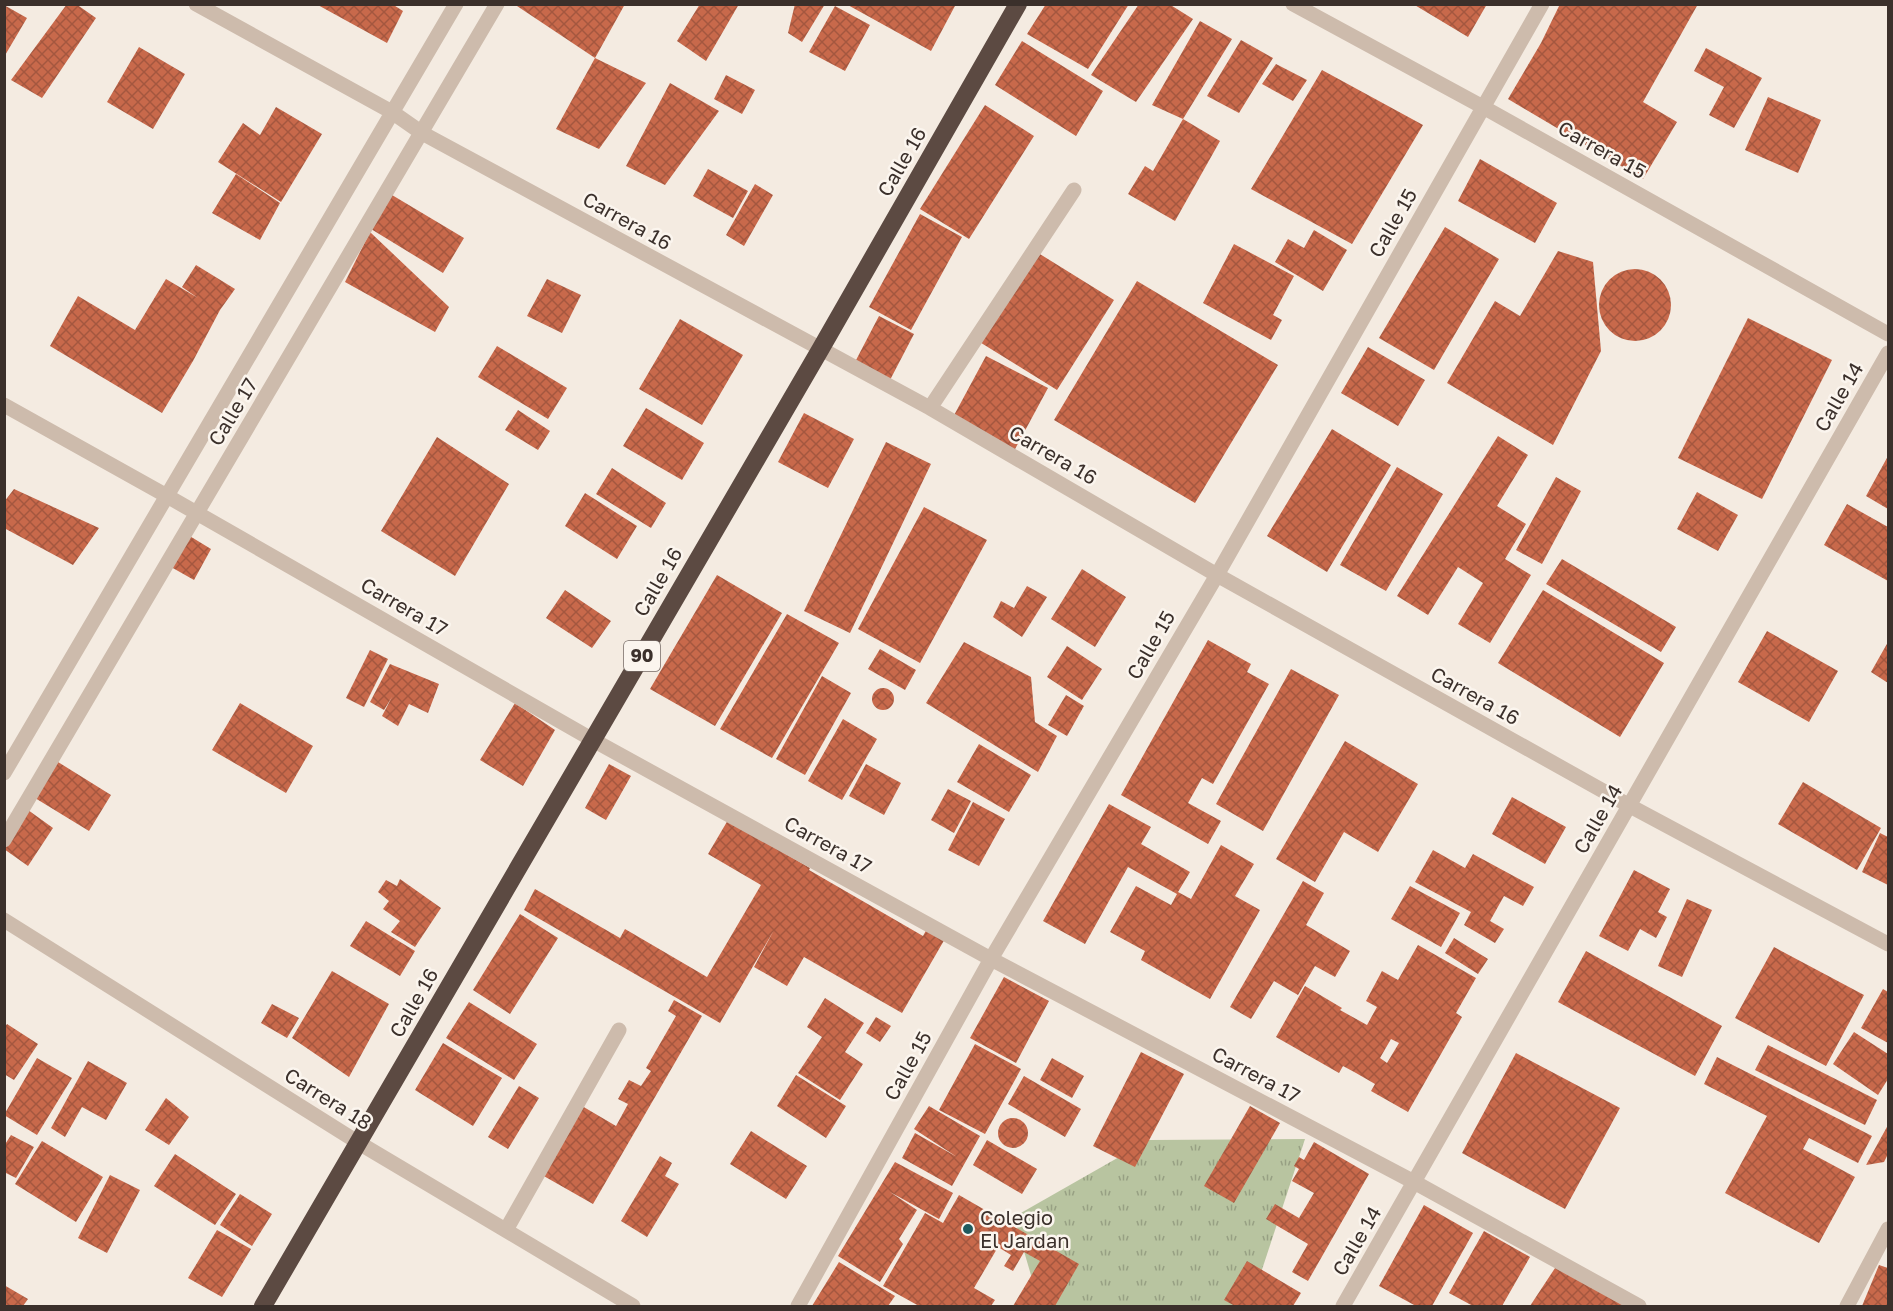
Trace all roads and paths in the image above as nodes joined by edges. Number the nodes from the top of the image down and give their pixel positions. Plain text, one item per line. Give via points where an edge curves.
1 (196, 4) edge
2 (456, 4) edge
3 (497, 4) edge
4 (1018, 4) edge
5 (1293, 4) edge
6 (1542, 4) edge
7 (1483, 107) junction
8 (392, 112) junction
9 (422, 133) junction
10 (1074, 190) dead end
11 (1888, 334) edge
12 (820, 350) junction
13 (1888, 352) edge
14 (4, 405) edge
15 (930, 408) junction
16 (167, 496) junction
17 (197, 513) junction
18 (1217, 574) junction
19 (593, 740) junction
20 (4, 773) edge
21 (1630, 806) junction
22 (4, 840) edge
23 (4, 920) edge
24 (1888, 944) edge
25 (991, 959) junction
26 (619, 1030) dead end
27 (358, 1143) junction
28 (1414, 1182) junction
29 (1888, 1229) edge
30 (506, 1230) junction
31 (263, 1306) edge
32 (633, 1306) edge
33 (798, 1306) edge
34 (1343, 1306) edge
35 (1639, 1306) edge
36 (1847, 1306) edge

1 - 8 street, Carrera 16
2 - 8 street, Calle 17
3 - 9 street, Calle 17
4 - 12 highway, Calle 16 / 90
5 - 7 street, Carrera 15
6 - 7 street, Calle 15
7 - 11 street, Carrera 15
7 - 18 street, Calle 15
8 - 9 street, Carrera 16
8 - 16 street, Calle 17
9 - 12 street, Carrera 16
9 - 17 street, Calle 17
10 - 15 street
12 - 15 street, Carrera 16
12 - 19 highway, Calle 16 / 90
13 - 21 street, Calle 14
14 - 16 street, Carrera 17
15 - 18 street, Carrera 16
16 - 17 street, Carrera 17
16 - 20 street, Calle 17
17 - 19 street, Carrera 17
17 - 22 street, Calle 17
18 - 21 street, Carrera 16
18 - 25 street, Calle 15
19 - 25 street, Carrera 17
19 - 27 highway, Calle 16 / 90
21 - 24 street, Carrera 16
21 - 28 street, Calle 14
23 - 27 street, Carrera 18
25 - 28 street, Carrera 17
25 - 33 street, Calle 15
26 - 30 street
27 - 30 street, Carrera 18
27 - 31 highway, Calle 16 / 90
28 - 34 street, Calle 14
28 - 35 street, Carrera 17
29 - 36 street
30 - 32 street, Carrera 18

